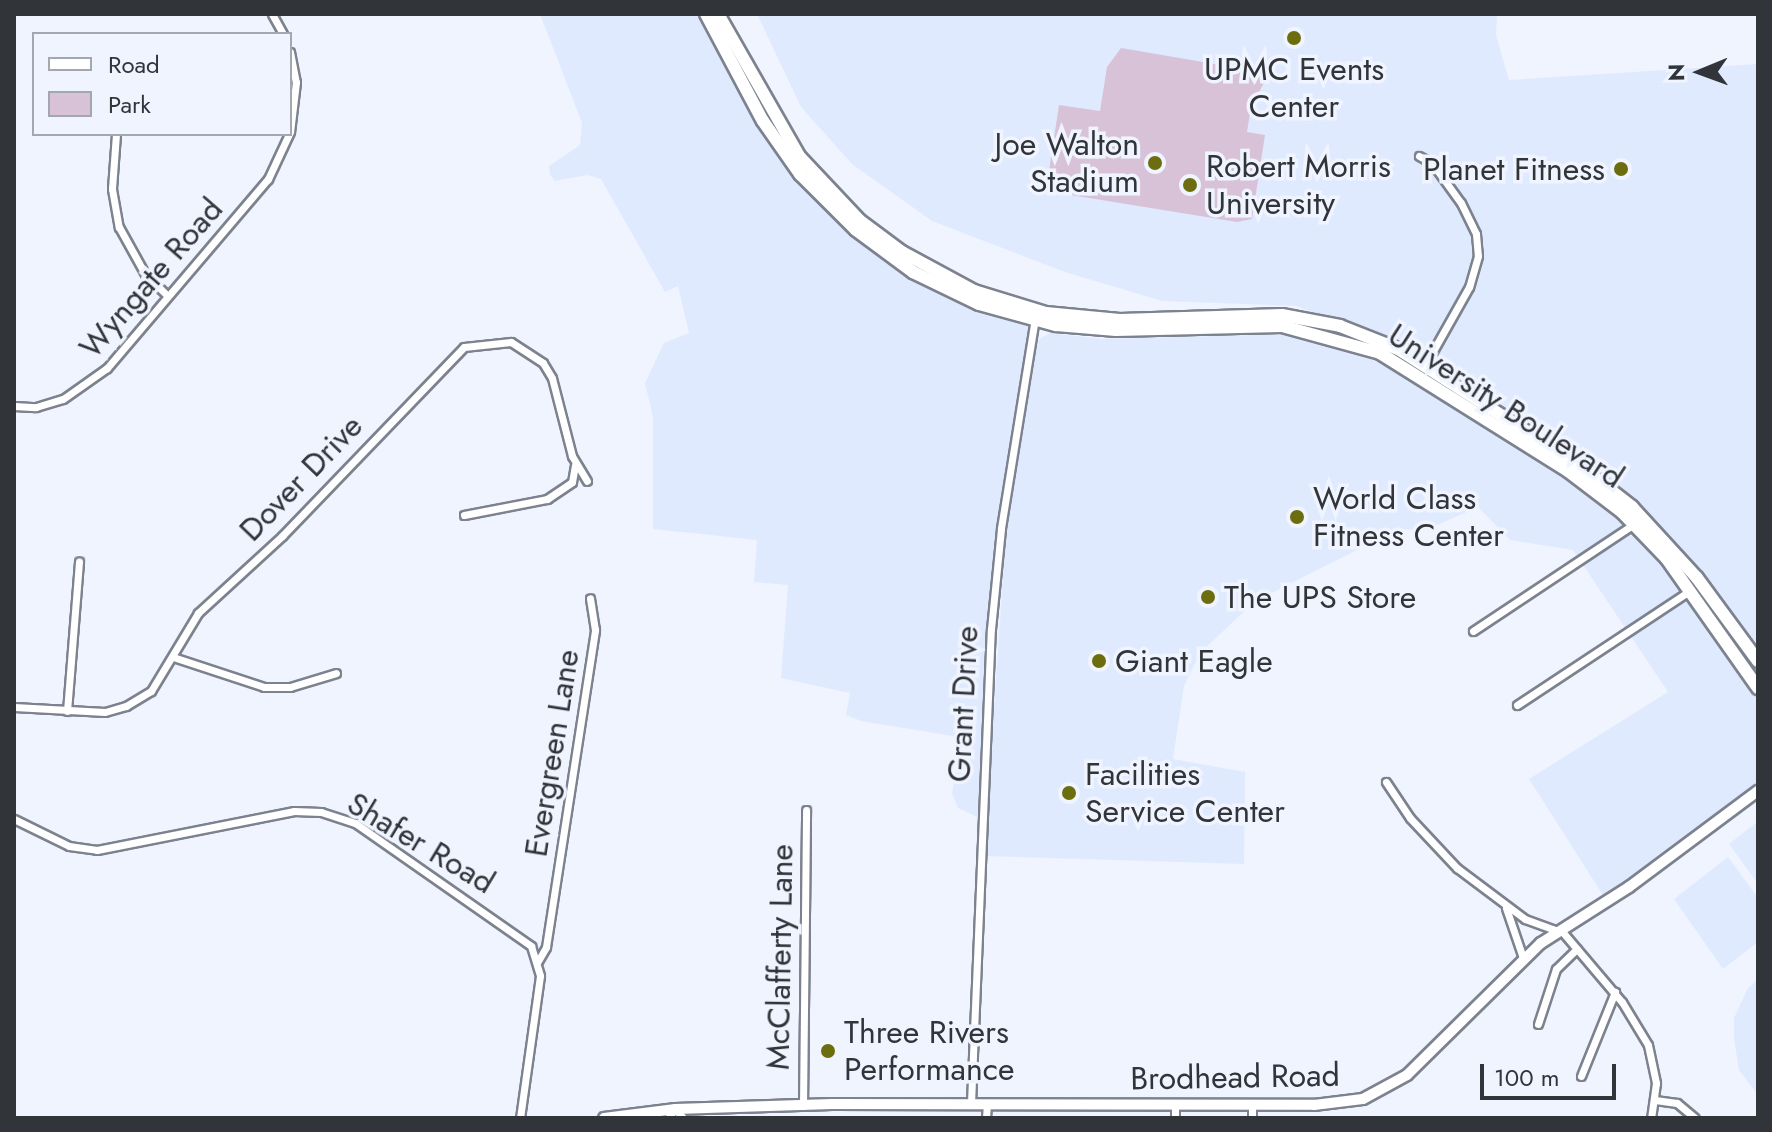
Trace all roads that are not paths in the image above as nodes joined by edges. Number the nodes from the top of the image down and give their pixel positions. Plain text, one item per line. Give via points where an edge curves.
1 (272, 14) edge
2 (706, 14) edge
3 (718, 14) edge
4 (282, 32) edge
5 (292, 62) edge
6 (292, 116) edge
7 (116, 136) edge
8 (289, 136) edge
9 (1419, 156) dead end
10 (167, 295) junction
11 (1035, 316) junction
12 (1425, 365) junction
13 (14, 406) edge
14 (575, 465) junction
15 (587, 481) dead end
16 (464, 515) dead end
17 (1638, 520) junction
18 (79, 561) dead end
19 (1689, 591) junction
20 (590, 598) dead end
21 (1473, 631) dead end
22 (173, 657) junction
23 (1758, 661) edge
24 (336, 673) dead end
25 (1758, 688) edge
26 (1517, 705) dead end
27 (14, 707) edge
28 (67, 711) junction
29 (1386, 782) dead end
30 (1758, 791) edge
31 (806, 810) dead end
32 (14, 819) edge
33 (1504, 905) junction
34 (1559, 930) junction
35 (1577, 949) junction
36 (1523, 958) junction
37 (538, 961) junction
38 (1615, 992) junction
39 (1538, 1024) dead end
40 (1581, 1076) dead end
41 (1655, 1100) junction
42 (971, 1103) junction
43 (987, 1103) junction
44 (1175, 1105) junction
45 (1252, 1105) junction
46 (803, 1106) junction
47 (671, 1113) edge
48 (520, 1118) edge
49 (604, 1118) edge
50 (683, 1118) edge
51 (986, 1118) edge
52 (1175, 1118) edge
53 (1252, 1118) edge
54 (1651, 1118) edge
55 (1695, 1118) edge

1 - 4 street
2 - 11 main road, University Boulevard via 773,137 835,212 933,283
3 - 11 main road, University Boulevard via 784,134 848,209 936,273
5 - 6 street, Wyngate Road
7 - 10 street via 112,189 119,227 136,261
8 - 10 street, Wyngate Road via 268,179
9 - 12 street via 1432,163 1461,203 1476,234 1478,256 1469,287
10 - 13 street, Wyngate Road via 85,387 36,407
11 - 12 main road, University Boulevard via 1303,318 1360,333
11 - 17 main road, University Boulevard via 1116,330 1265,325 1360,344 1417,372
11 - 42 street, Grant Drive via 992,614
12 - 17 main road, University Boulevard via 1597,478
14 - 15 street
14 - 16 street via 572,482 547,499
14 - 22 street, Dover Drive via 543,363 511,342 464,347 282,536 198,613
17 - 19 main road, University Boulevard
17 - 21 street
17 - 23 main road, University Boulevard via 1697,578
18 - 28 street
19 - 25 main road, University Boulevard
19 - 26 street
20 - 37 street, Evergreen Lane via 595,630 546,947
22 - 24 street via 264,687 290,687
22 - 28 street, Dover Drive via 158,683 134,702 105,712
27 - 28 street, Dover Drive
29 - 33 street via 1433,845
30 - 34 main road, Brodhead Road via 1629,887
31 - 46 street, McClafferty Lane
32 - 37 street, Shafer Road via 69,846 97,850 286,812 331,814 380,838 515,930
33 - 34 street
33 - 36 street
34 - 35 street
34 - 36 main road, Brodhead Road
35 - 38 street
35 - 39 street via 1553,976
36 - 45 main road, Brodhead Road via 1417,1066 1383,1091 1341,1104
37 - 48 street
38 - 40 street
38 - 41 street via 1648,1045
41 - 54 street
41 - 55 street via 1677,1103
42 - 43 main road, Brodhead Road
42 - 46 main road, Brodhead Road
43 - 44 main road, Brodhead Road
43 - 51 street
44 - 45 main road, Brodhead Road
44 - 52 street
45 - 53 street
46 - 47 main road, Brodhead Road
47 - 49 main road, Brodhead Road
47 - 50 street

